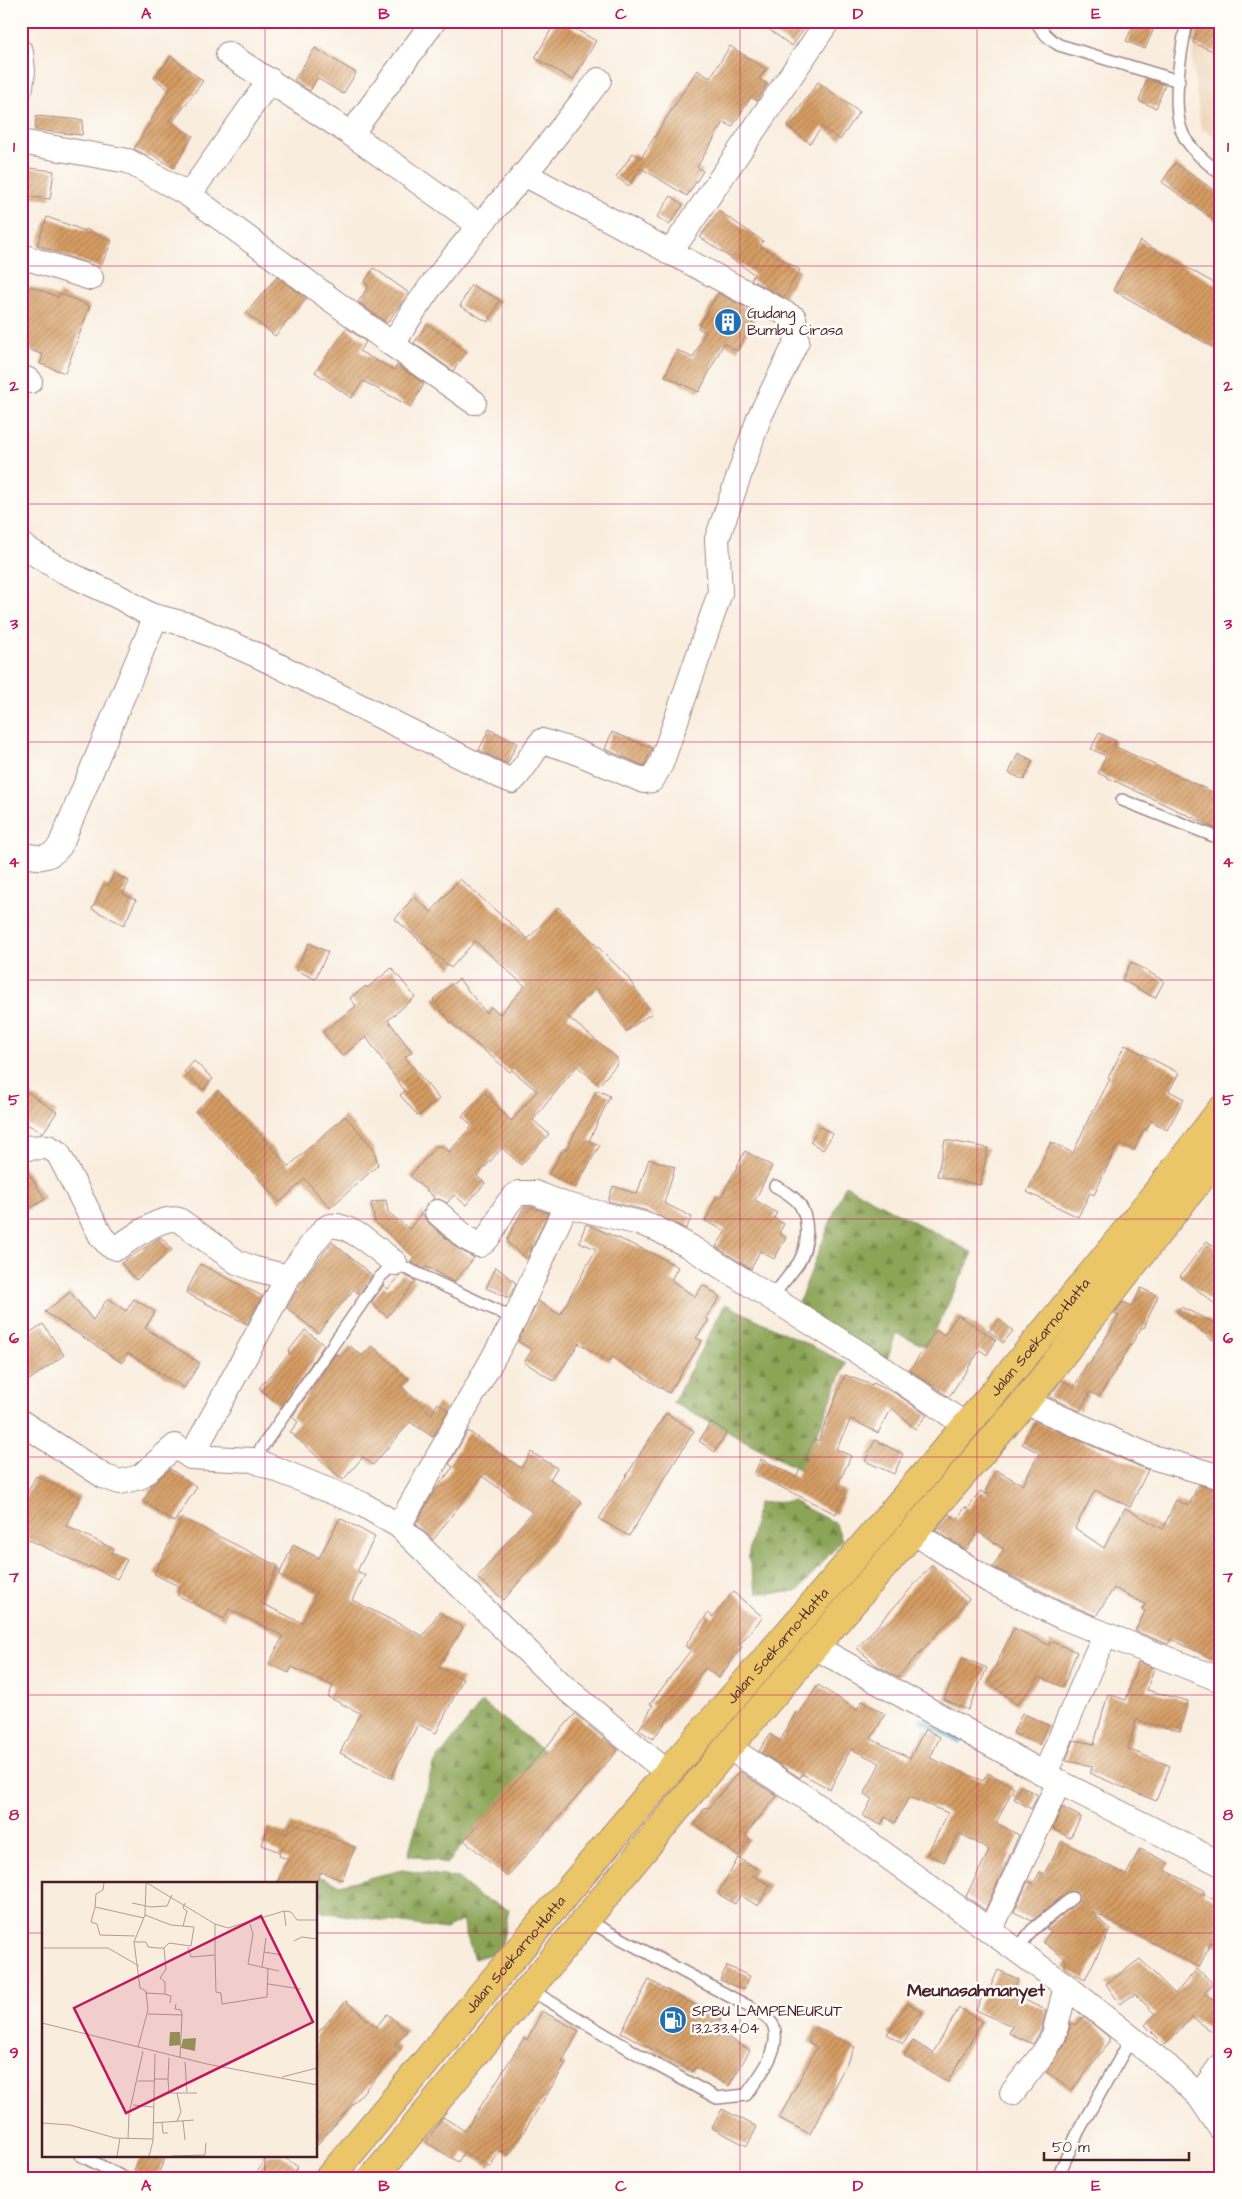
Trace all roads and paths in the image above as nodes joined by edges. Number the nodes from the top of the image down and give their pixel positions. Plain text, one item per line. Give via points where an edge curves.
1 (434, 21) edge
2 (828, 21) edge
3 (1036, 21) edge
4 (1187, 21) edge
5 (21, 52) edge
6 (228, 54) dead end
7 (270, 80) junction
8 (599, 80) dead end
9 (1179, 81) junction
10 (21, 87) edge
11 (351, 134) junction
12 (21, 142) edge
13 (524, 174) junction
14 (1221, 174) edge
15 (188, 195) junction
16 (480, 225) junction
17 (670, 253) junction
18 (21, 256) edge
19 (91, 278) dead end
20 (392, 344) junction
21 (474, 402) dead end
22 (21, 545) edge
23 (150, 615) junction
24 (1122, 800) dead end
25 (1221, 839) edge
26 (21, 854) edge
27 (1221, 1110) edge
28 (21, 1148) edge
29 (1221, 1152) edge
30 (775, 1186) dead end
31 (566, 1205) junction
32 (437, 1212) dead end
33 (395, 1263) junction
34 (288, 1277) junction
35 (772, 1297) junction
36 (515, 1319) junction
37 (1025, 1402) junction
38 (21, 1422) edge
39 (967, 1426) junction
40 (191, 1456) junction
41 (253, 1460) junction
42 (1221, 1477) edge
43 (399, 1526) junction
44 (914, 1532) junction
45 (1108, 1635) junction
46 (813, 1646) junction
47 (771, 1654) junction
48 (790, 1675) junction
49 (1221, 1680) edge
50 (728, 1747) junction
51 (668, 1773) junction
52 (1053, 1786) junction
53 (1221, 1864) edge
54 (1072, 1898) dead end
55 (586, 1920) junction
56 (990, 1931) junction
57 (1016, 1951) junction
58 (1066, 1986) junction
59 (530, 1989) junction
60 (1131, 2039) junction
61 (1221, 2065) edge
62 (1012, 2093) dead end
63 (1199, 2096) junction
64 (1221, 2129) edge
65 (82, 2156) edge
66 (331, 2177) edge
67 (124, 2178) edge
68 (373, 2178) edge
69 (1057, 2178) edge

1 - 11 street
2 - 17 street
3 - 9 lane via 1041,31 1059,45
4 - 9 lane
5 - 10 street
6 - 7 street
7 - 11 street
7 - 15 street
8 - 13 street
9 - 14 lane via 1178,111 1182,133 1198,154
11 - 16 street
12 - 15 street via 128,161
13 - 16 street
13 - 17 street
15 - 20 street
16 - 20 street via 408,317
17 - 23 street via 794,318 797,341 759,418 718,539 720,593 661,764 652,780 644,781 542,741 529,756 523,770 512,780 259,656 189,625
18 - 19 street
20 - 21 street
22 - 23 street via 61,570
23 - 26 street via 152,626 60,846 55,852 38,858
24 - 25 lane
27 - 39 highway, Jalan Soekarno-Hatta via 1149,1204
28 - 34 street via 48,1147 58,1153 109,1245 117,1248 162,1220 172,1218 237,1262
29 - 37 highway, Jalan Soekarno-Hatta
30 - 35 lane via 800,1206 807,1236 799,1262
31 - 32 street via 535,1193 519,1192 506,1204 488,1238 479,1245 466,1238
31 - 35 street via 657,1230
31 - 36 street
33 - 34 street via 350,1229 336,1224 326,1228
33 - 36 lane
33 - 41 lane via 380,1277
34 - 40 street
35 - 39 street
36 - 43 street
37 - 42 street via 1149,1456
37 - 44 highway, Jalan Soekarno-Hatta
38 - 40 street via 105,1477 120,1482 140,1476 175,1446
39 - 47 highway, Jalan Soekarno-Hatta
40 - 41 street
41 - 43 street via 362,1504
43 - 51 street via 563,1686
44 - 45 street via 988,1580 1060,1616
44 - 46 highway, Jalan Soekarno-Hatta
45 - 49 street
45 - 52 street via 1097,1652
46 - 48 highway, Jalan Soekarno-Hatta
46 - 52 street
47 - 48 highway
47 - 51 highway, Jalan Soekarno-Hatta
48 - 50 highway, Jalan Soekarno-Hatta
50 - 55 highway, Jalan Soekarno-Hatta
50 - 56 street via 818,1806
51 - 66 highway, Jalan Soekarno-Hatta
52 - 53 street
52 - 56 street
54 - 57 lane via 1032,1930
55 - 59 highway, Jalan Soekarno-Hatta
55 - 59 lane via 761,2013 774,2025 776,2040 765,2069 746,2095 717,2098
56 - 57 street
57 - 58 street
58 - 60 street
58 - 62 street via 1054,2035
59 - 68 highway, Jalan Soekarno-Hatta
60 - 63 street
60 - 69 lane via 1079,2130
61 - 63 street
63 - 64 street
65 - 67 lane

